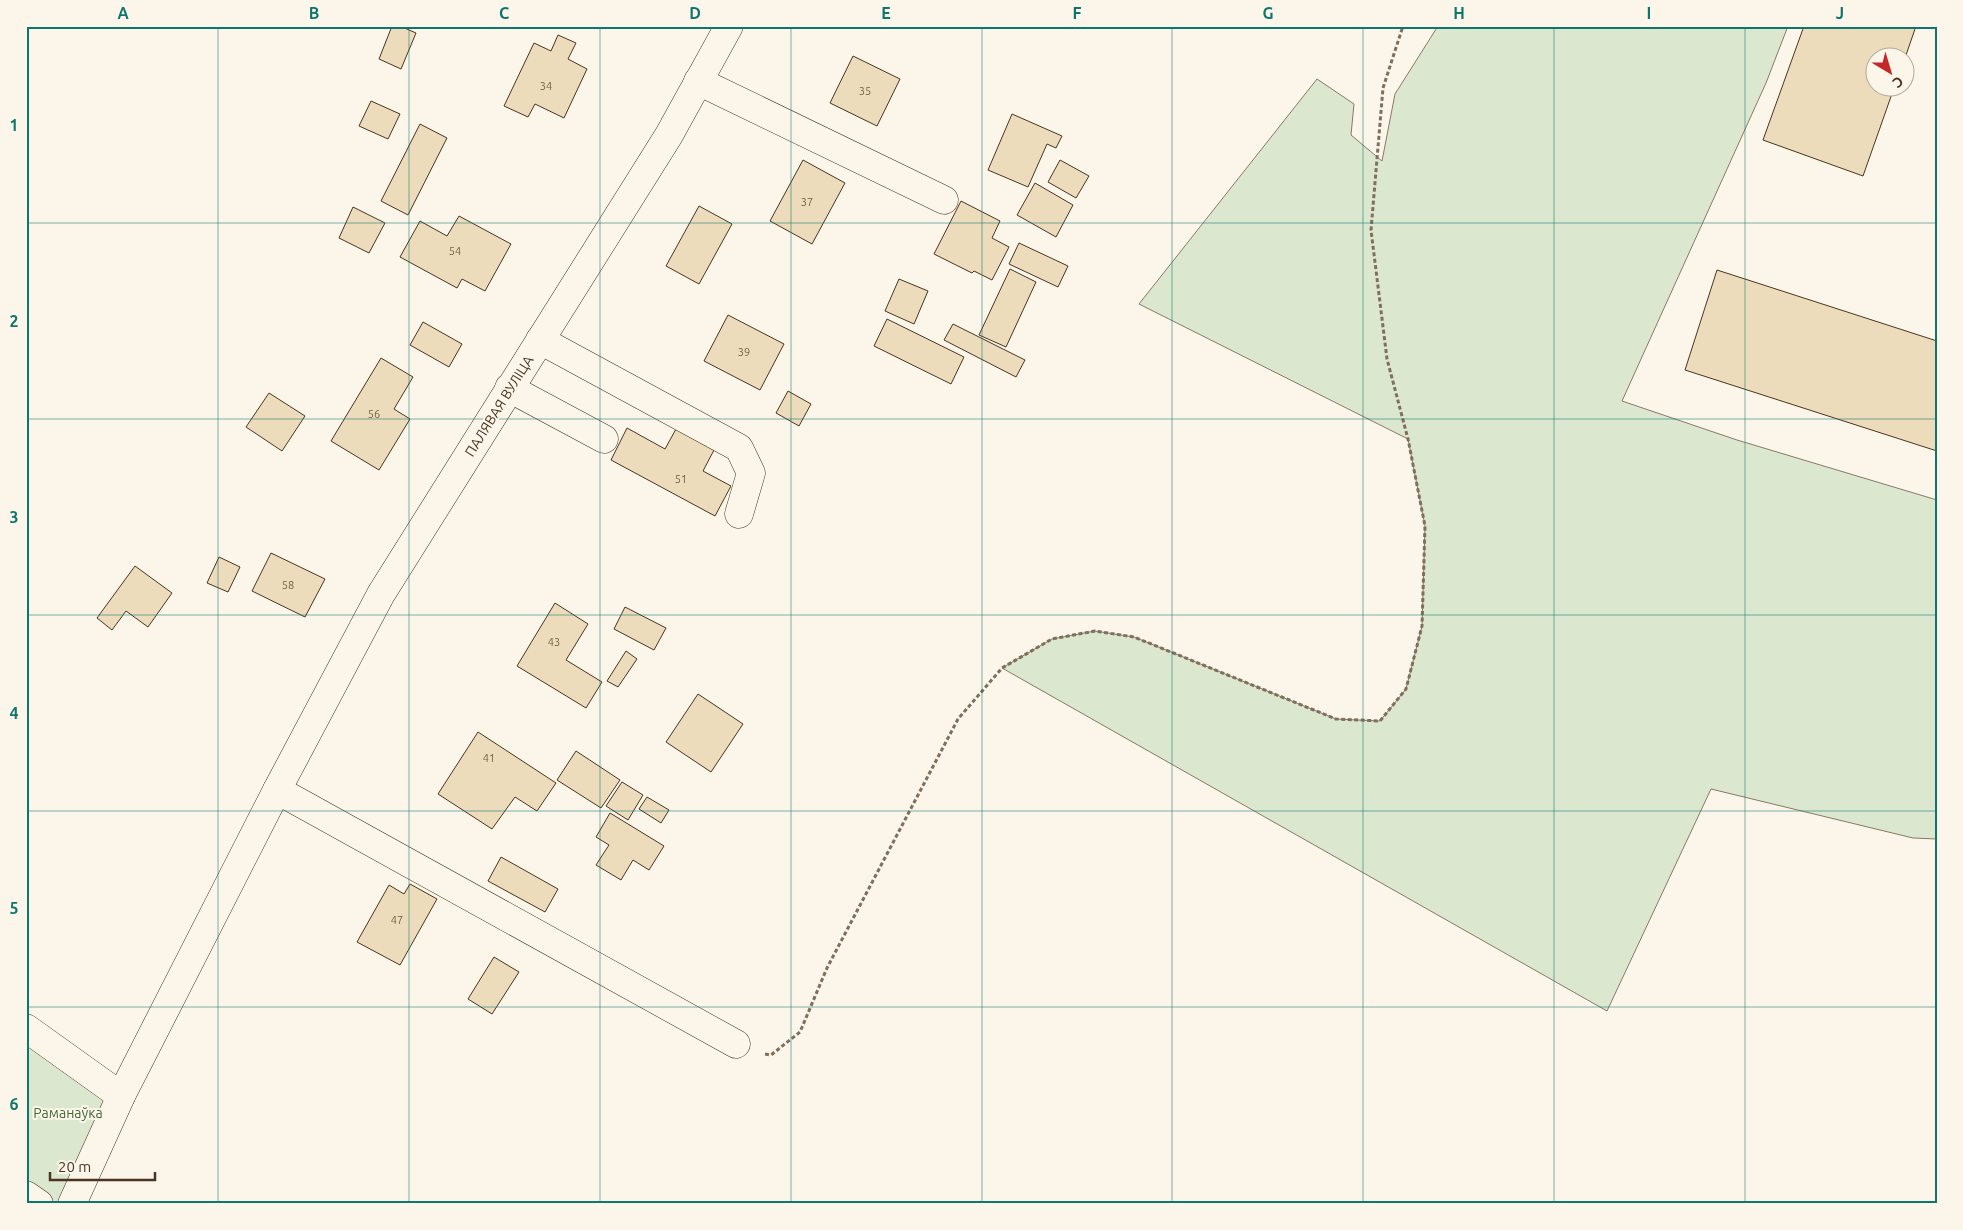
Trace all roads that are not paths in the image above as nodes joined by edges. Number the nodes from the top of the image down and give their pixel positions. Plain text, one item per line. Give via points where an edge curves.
1 (729, 26) edge
2 (698, 81) junction
3 (944, 200) dead end
4 (540, 340) junction
5 (509, 388) junction
6 (604, 439) dead end
7 (739, 514) dead end
8 (277, 790) junction
9 (26, 1028) edge
10 (736, 1044) road end
11 (121, 1096) junction
12 (26, 1195) edge
13 (39, 1204) edge
14 (72, 1204) edge

1 - 2 main road, ПАЛЯВАЯ ВУЛІЦА
2 - 3 main road
2 - 4 main road, ПАЛЯВАЯ ВУЛІЦА via 669,135
4 - 5 main road, ПАЛЯВАЯ ВУЛІЦА
4 - 7 main road via 738,448 751,473
5 - 6 main road
5 - 8 main road, ПАЛЯВАЯ ВУЛІЦА via 382,594
8 - 10 main road
8 - 11 main road, ПАЛЯВАЯ ВУЛІЦА
9 - 11 main road
11 - 14 main road, ПАЛЯВАЯ ВУЛІЦА
12 - 13 main road

